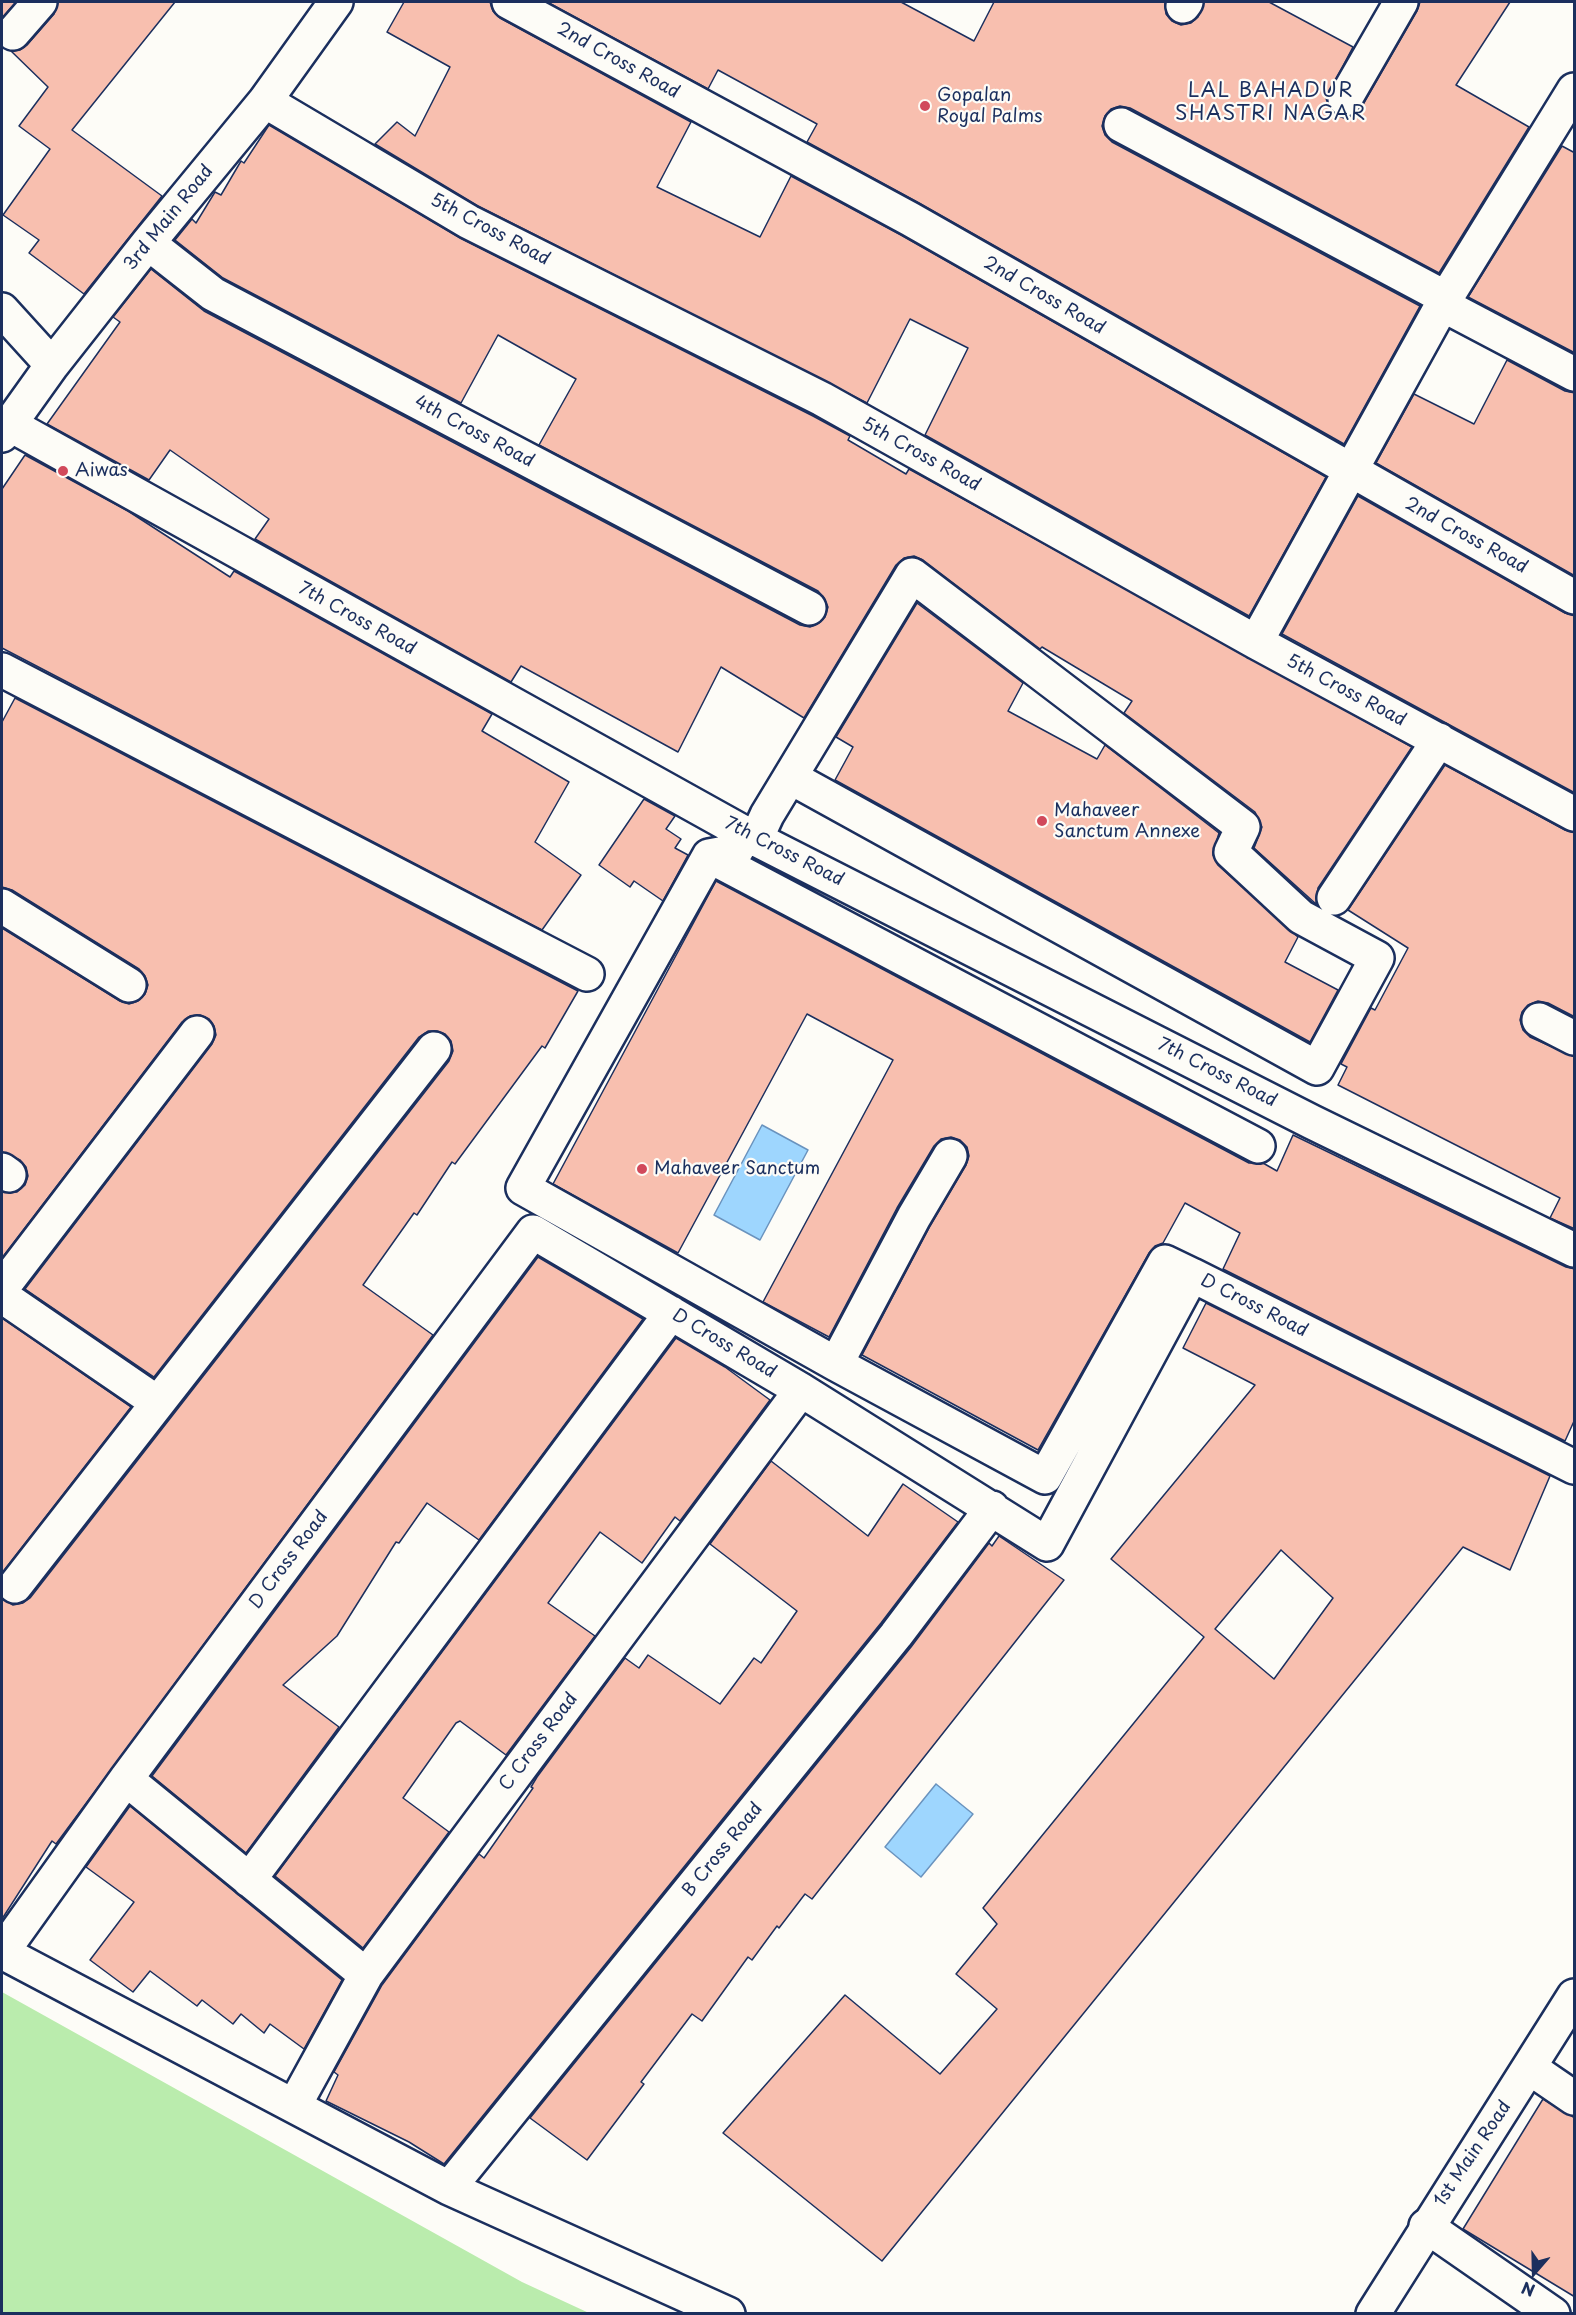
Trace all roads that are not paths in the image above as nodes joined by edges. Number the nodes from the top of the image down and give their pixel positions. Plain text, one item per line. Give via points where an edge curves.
1 (40, 2) edge
2 (336, 2) edge
3 (509, 2) edge
4 (1401, 2) edge
5 (13, 33) dead end
6 (1575, 90) edge
7 (1345, 99) dead end
8 (265, 102) junction
9 (1121, 125) dead end
10 (148, 243) junction
11 (1444, 301) junction
12 (2, 310) edge
13 (52, 365) junction
14 (1575, 374) edge
15 (5, 429) edge
16 (1352, 471) junction
17 (1575, 597) edge
18 (809, 608) dead end
19 (1256, 642) junction
20 (2, 670) edge
21 (1438, 740) junction
22 (790, 777) junction
23 (1575, 814) edge
24 (751, 837) junction
25 (709, 856) junction
26 (1334, 898) dead end
27 (2, 906) edge
28 (587, 974) dead end
29 (129, 985) dead end
30 (1539, 1020) dead end
31 (197, 1033) dead end
32 (1575, 1038) edge
33 (434, 1049) dead end
34 (1258, 1146) dead end
35 (950, 1156) dead end
36 (1575, 1250) edge
37 (1192, 1275) junction
38 (2, 1288) edge
39 (2, 1296) edge
40 (671, 1313) junction
41 (836, 1364) junction
42 (801, 1390) junction
43 (158, 1403) junction
44 (1575, 1467) edge
45 (992, 1508) junction
46 (15, 1586) dead end
47 (126, 1779) junction
48 (249, 1880) junction
49 (2, 1951) edge
50 (366, 1975) junction
51 (1575, 1996) edge
52 (1530, 2068) junction
53 (1575, 2098) edge
54 (294, 2106) junction
55 (449, 2188) junction
56 (1426, 2226) junction
57 (728, 2313) edge
58 (1373, 2313) edge
59 (1553, 2313) edge

1 - 5 street
2 - 8 street, 3rd Main Road
3 - 16 street, 2nd Cross Road via 909,219
4 - 7 street
6 - 11 street
8 - 10 street, 3rd Main Road
8 - 19 street, 5th Cross Road via 469,222 822,399
9 - 11 street
10 - 13 street, 3rd Main Road
10 - 18 street, 4th Cross Road via 213,294
11 - 14 street
11 - 16 street
12 - 13 street
13 - 15 street, 3rd Main Road
15 - 24 street, 7th Cross Road
16 - 17 street, 2nd Cross Road
16 - 19 street
19 - 21 street, 5th Cross Road
20 - 28 street
21 - 23 street, 5th Cross Road
21 - 26 street
22 - 22 street via 912,575 1243,827 1231,852 1301,917 1377,958 1317,1068
22 - 24 street
24 - 25 street via 736,851
24 - 36 street, 7th Cross Road via 1312,1122
25 - 34 street
25 - 41 street via 523,1188
27 - 29 street
30 - 32 street
31 - 38 street
33 - 43 street
35 - 41 street
37 - 41 street via 1165,1262 1045,1477
37 - 44 street, D Cross Road
37 - 45 street, D Cross Road via 1047,1544
39 - 43 street
40 - 42 street, D Cross Road
40 - 47 street, D Cross Road via 532,1233
40 - 48 street
42 - 45 street, D Cross Road
42 - 50 street, C Cross Road
43 - 46 street
45 - 55 street, B Cross Road via 896,1635
47 - 48 street
47 - 49 street, D Cross Road
48 - 50 street
49 - 54 street
50 - 54 street, C Cross Road
51 - 52 street, 1st Main Road
52 - 53 street
52 - 56 street, 1st Main Road
54 - 55 street
55 - 57 street
56 - 58 street, 1st Main Road
56 - 59 street

